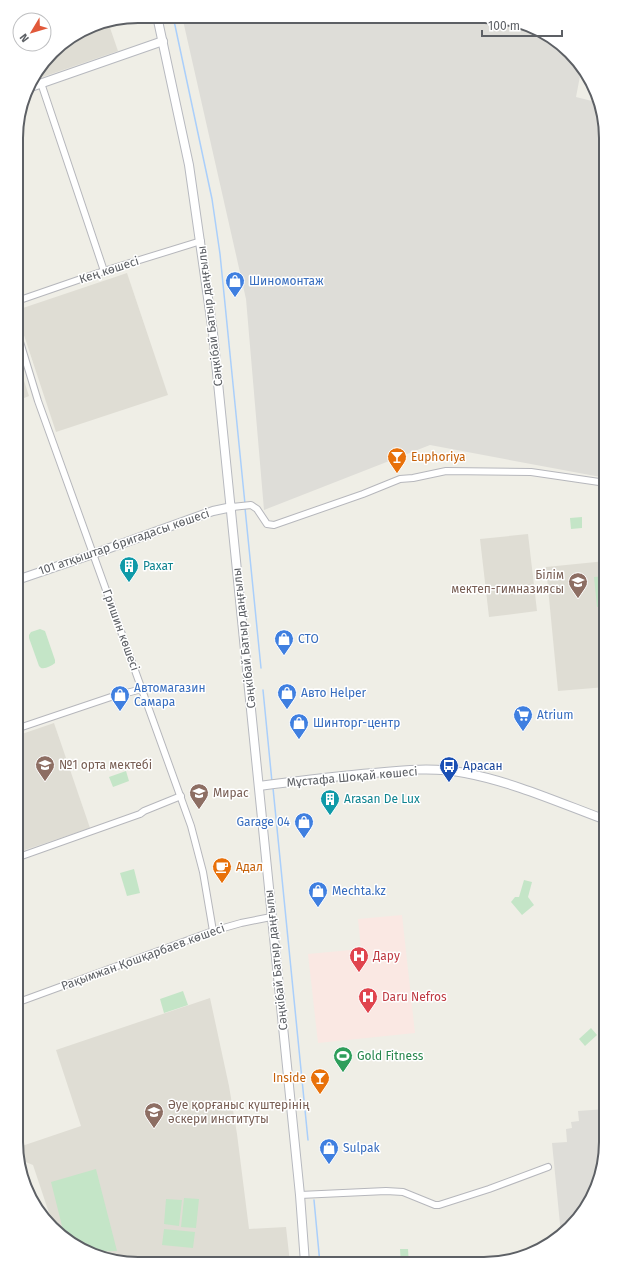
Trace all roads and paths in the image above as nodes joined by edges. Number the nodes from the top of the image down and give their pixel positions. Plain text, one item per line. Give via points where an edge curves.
1 (159, 23) edge
2 (163, 41) junction
3 (41, 83) junction
4 (36, 85) edge
5 (201, 241) junction
6 (104, 271) junction
7 (23, 299) edge
8 (23, 352) edge
9 (599, 482) edge
10 (236, 506) junction
11 (93, 554) junction
12 (23, 578) edge
13 (142, 689) junction
14 (23, 727) edge
15 (259, 786) junction
16 (181, 796) junction
17 (599, 817) edge
18 (23, 856) edge
19 (271, 917) junction
20 (213, 931) junction
21 (23, 1000) edge
22 (548, 1167) dead end
23 (300, 1195) junction
24 (304, 1257) edge

1 - 2 main road, Сәңкібай Батыр даңғылы
2 - 3 main road
2 - 5 main road, Сәңкібай Батыр даңғылы via 189,165
3 - 4 main road
3 - 6 street
5 - 6 street, Кең көшесі
5 - 10 main road, Сәңкібай Батыр даңғылы
6 - 7 street, Кең көшесі
8 - 11 street, Гришин көшесі
9 - 10 street via 531,472 446,471 400,479 274,525 267,524 257,509 251,505
10 - 11 main road, 101 атқыштар бригадасы көшесі via 213,511
10 - 15 main road, Сәңкібай Батыр даңғылы
11 - 12 main road, 101 атқыштар бригадасы көшесі
11 - 13 street, Гришин көшесі
13 - 14 street
13 - 16 street, Гришин көшесі
15 - 17 main road, Мұстафа Шоқай көшесі via 400,770 463,772 526,790
15 - 19 main road, Сәңкібай Батыр даңғылы
16 - 18 street via 140,814
16 - 20 street, Гришин көшесі via 203,872
19 - 20 street, Рақымжан Қошқарбаев көшесі
19 - 23 main road, Сәңкібай Батыр даңғылы
20 - 21 street, Рақымжан Қошқарбаев көшесі
22 - 23 street via 489,1190 439,1205 404,1192
23 - 24 main road, Сәңкібай Батыр даңғылы

